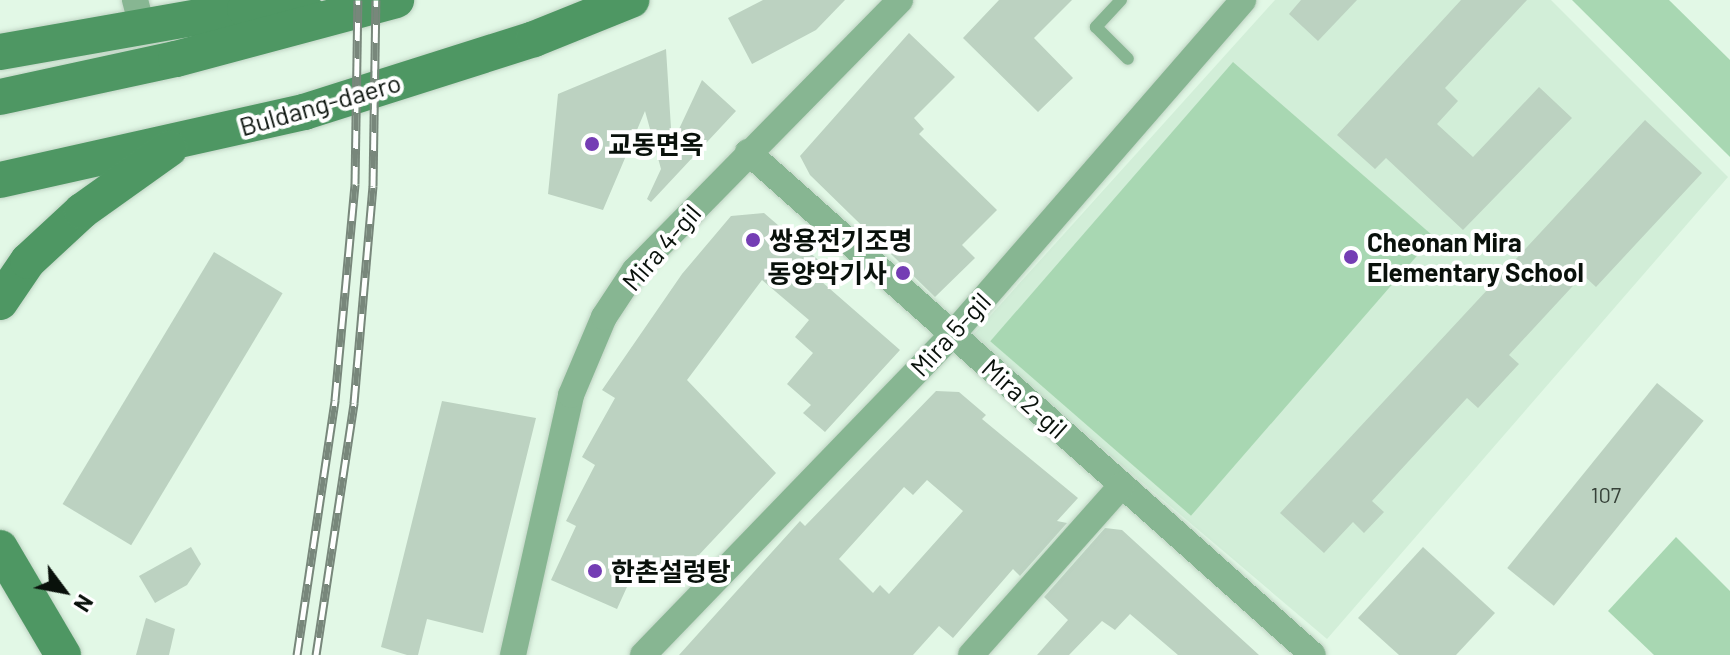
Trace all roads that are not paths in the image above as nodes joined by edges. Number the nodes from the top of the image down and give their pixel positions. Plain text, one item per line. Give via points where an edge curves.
1 (396, 0) edge
2 (631, 0) edge
3 (900, 0) edge
4 (1121, 0) edge
5 (1243, 0) edge
6 (139, 14) edge
7 (335, 17) junction
8 (0, 52) edge
9 (1128, 59) dead end
10 (0, 97) edge
11 (179, 141) junction
12 (748, 152) junction
13 (0, 180) edge
14 (0, 302) edge
15 (953, 334) junction
16 (1122, 485) junction
17 (0, 548) edge
18 (1303, 652) edge
19 (63, 655) edge
20 (513, 655) edge
21 (643, 655) edge
22 (971, 655) edge

1 - 7 main road
2 - 11 main road, Buldang-daero via 534,39 304,112
3 - 12 street, Mira 4-gil
4 - 9 lane via 1096,27
5 - 15 street, Mira 5-gil
6 - 7 main road via 245,9
6 - 8 main road
7 - 10 main road
11 - 13 main road, Buldang-daero
11 - 14 main road via 82,211 28,261
12 - 15 street, Mira 2-gil
12 - 20 street, Mira 4-gil via 635,270 604,317 571,395
15 - 16 street, Mira 2-gil
15 - 21 street, Mira 5-gil
16 - 18 street, Mira 2-gil
16 - 22 street
17 - 19 main road

